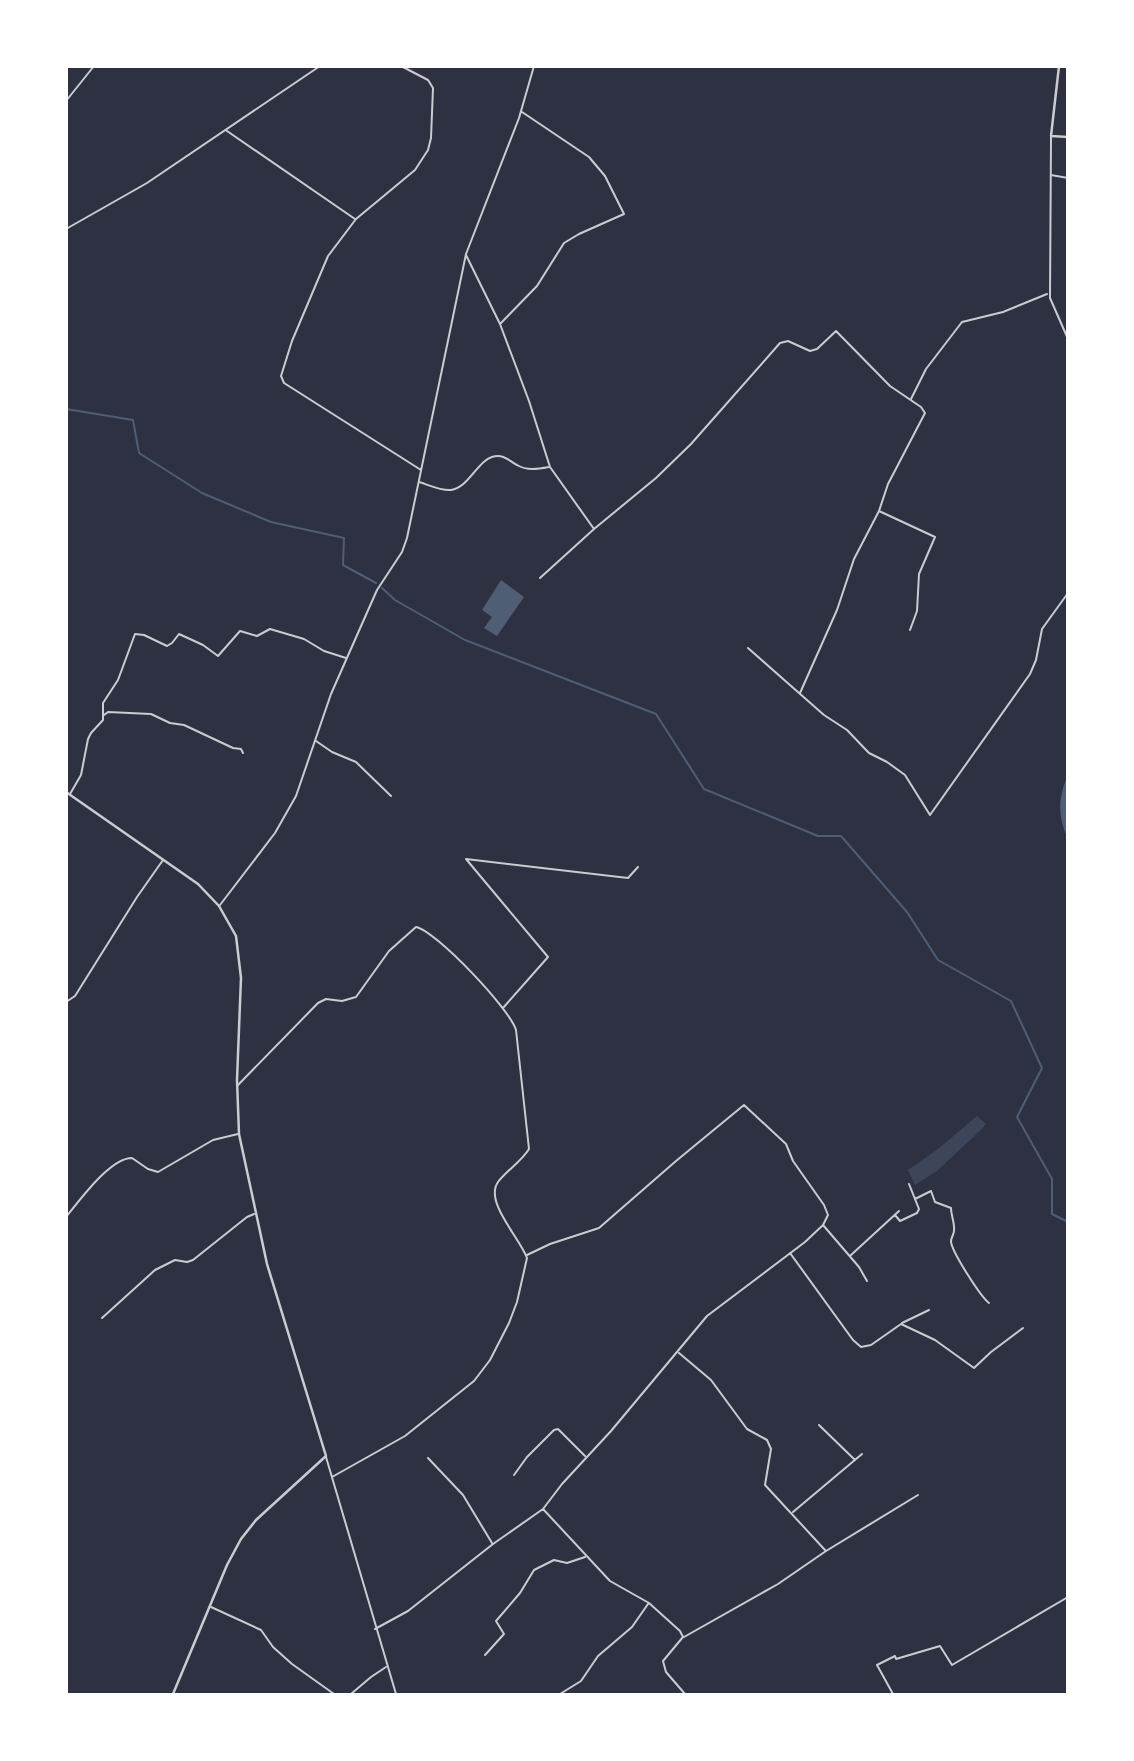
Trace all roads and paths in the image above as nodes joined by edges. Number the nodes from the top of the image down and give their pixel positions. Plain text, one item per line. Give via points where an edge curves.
1 (94, 66) edge
2 (320, 66) edge
3 (401, 66) edge
4 (534, 66) edge
5 (1059, 66) edge
6 (66, 101) edge
7 (521, 112) junction
8 (226, 131) junction
9 (1051, 136) junction
10 (1067, 136) edge
11 (1049, 175) junction
12 (1068, 178) edge
13 (356, 219) junction
14 (66, 229) edge
15 (466, 254) junction
16 (1049, 293) junction
17 (500, 324) junction
18 (1068, 339) edge
19 (911, 400) junction
20 (550, 467) junction
21 (422, 470) junction
22 (419, 482) junction
23 (878, 511) junction
24 (594, 529) junction
25 (540, 578) dead end
26 (1068, 593) edge
27 (909, 629) dead end
28 (748, 648) dead end
29 (347, 658) junction
30 (800, 692) junction
31 (103, 716) junction
32 (315, 740) junction
33 (243, 753) dead end
34 (68, 793) edge
35 (391, 796) dead end
36 (163, 860) junction
37 (638, 867) dead end
38 (219, 906) junction
39 (66, 1002) edge
40 (503, 1008) junction
41 (237, 1086) junction
42 (239, 1134) junction
43 (909, 1184) dead end
44 (915, 1199) junction
45 (899, 1211) dead end
46 (255, 1214) junction
47 (895, 1215) junction
48 (66, 1217) edge
49 (823, 1225) junction
50 (790, 1252) junction
51 (526, 1256) junction
52 (850, 1257) junction
53 (867, 1281) dead end
54 (989, 1303) dead end
55 (929, 1310) dead end
56 (102, 1318) dead end
57 (901, 1324) junction
58 (1023, 1328) dead end
59 (678, 1352) junction
60 (819, 1425) dead end
61 (862, 1454) dead end
62 (326, 1456) junction
63 (586, 1456) junction
64 (428, 1458) dead end
65 (855, 1460) junction
66 (514, 1475) dead end
67 (332, 1477) junction
68 (918, 1495) dead end
69 (542, 1509) junction
70 (792, 1513) junction
71 (493, 1544) junction
72 (826, 1551) junction
73 (586, 1557) junction
74 (1068, 1597) edge
75 (649, 1603) junction
76 (210, 1607) junction
77 (375, 1629) junction
78 (683, 1637) junction
79 (485, 1655) dead end
80 (387, 1667) junction
81 (173, 1695) edge
82 (334, 1695) edge
83 (351, 1695) edge
84 (396, 1695) edge
85 (560, 1695) edge
86 (685, 1695) edge
87 (892, 1695) edge

1 - 6 street
2 - 8 street
3 - 13 street via 428,80 433,88 428,149 415,170
4 - 7 street
5 - 9 street
7 - 15 street
7 - 17 street via 589,157 605,176 624,214 564,243 537,286
8 - 13 street
8 - 14 street
9 - 10 street
9 - 11 street
11 - 12 street
11 - 16 street
13 - 21 street via 321,268 282,380
15 - 17 street
15 - 21 street
16 - 18 street
16 - 19 street via 962,322 926,369
17 - 20 street
19 - 23 street via 924,410 924,417 897,464
19 - 24 street via 890,386 836,331 810,351 784,341 691,444
20 - 22 street via 529,469 496,456 454,490
20 - 24 street
21 - 22 street
22 - 29 street via 402,552 377,590
23 - 27 street via 934,537 919,574 917,611
23 - 30 street
24 - 25 street
26 - 30 street via 1042,629 1030,674 930,815 905,775 869,753
28 - 30 street
29 - 31 street via 270,629 257,636 240,631 218,656 179,634 167,646 135,635 118,680 103,703
29 - 32 street
31 - 33 street via 108,712 152,714
31 - 34 street via 88,739 81,775
32 - 35 street via 356,762
32 - 38 street via 284,818
34 - 36 street
36 - 38 street via 198,884
36 - 39 street via 75,996
37 - 40 street via 628,878 466,859 548,957
38 - 41 street via 240,951
40 - 41 street via 454,955 416,927 389,951 356,997 317,1003
40 - 51 street via 516,1030 529,1149 500,1180 495,1196
41 - 42 street
42 - 46 street
42 - 48 street via 214,1140 158,1172 132,1158 124,1159 98,1179
43 - 44 street
44 - 47 street via 917,1213 900,1221
44 - 54 street via 931,1191 935,1202 951,1208 953,1249 978,1294
45 - 47 street
46 - 56 street via 193,1260 175,1260 155,1270
46 - 62 street
47 - 52 street
49 - 50 street
49 - 51 street via 827,1211 786,1144 744,1105 600,1228
49 - 52 street
50 - 57 street via 861,1348
50 - 59 street via 713,1311
51 - 67 street via 527,1267 509,1323 474,1381 405,1436
52 - 53 street
55 - 57 street
57 - 58 street via 974,1368
59 - 63 street
59 - 70 street via 711,1380 747,1429 767,1440 771,1449 765,1485
60 - 65 street
61 - 65 street
62 - 67 street
62 - 76 street via 247,1530
63 - 66 street via 554,1430
63 - 69 street
64 - 71 street via 463,1495
65 - 70 street
67 - 77 street
68 - 72 street
69 - 71 street
69 - 73 street
70 - 72 street
71 - 77 street via 408,1611
72 - 78 street via 778,1584
73 - 75 street via 610,1581
73 - 79 street via 567,1563 554,1560 534,1570 496,1621 504,1634
74 - 87 street via 952,1665 940,1646 877,1665
75 - 78 street
75 - 85 street via 632,1627 598,1656 581,1681
76 - 81 street
76 - 82 street via 257,1627 292,1664
77 - 80 street
78 - 86 street via 663,1661
80 - 83 street
80 - 84 street

